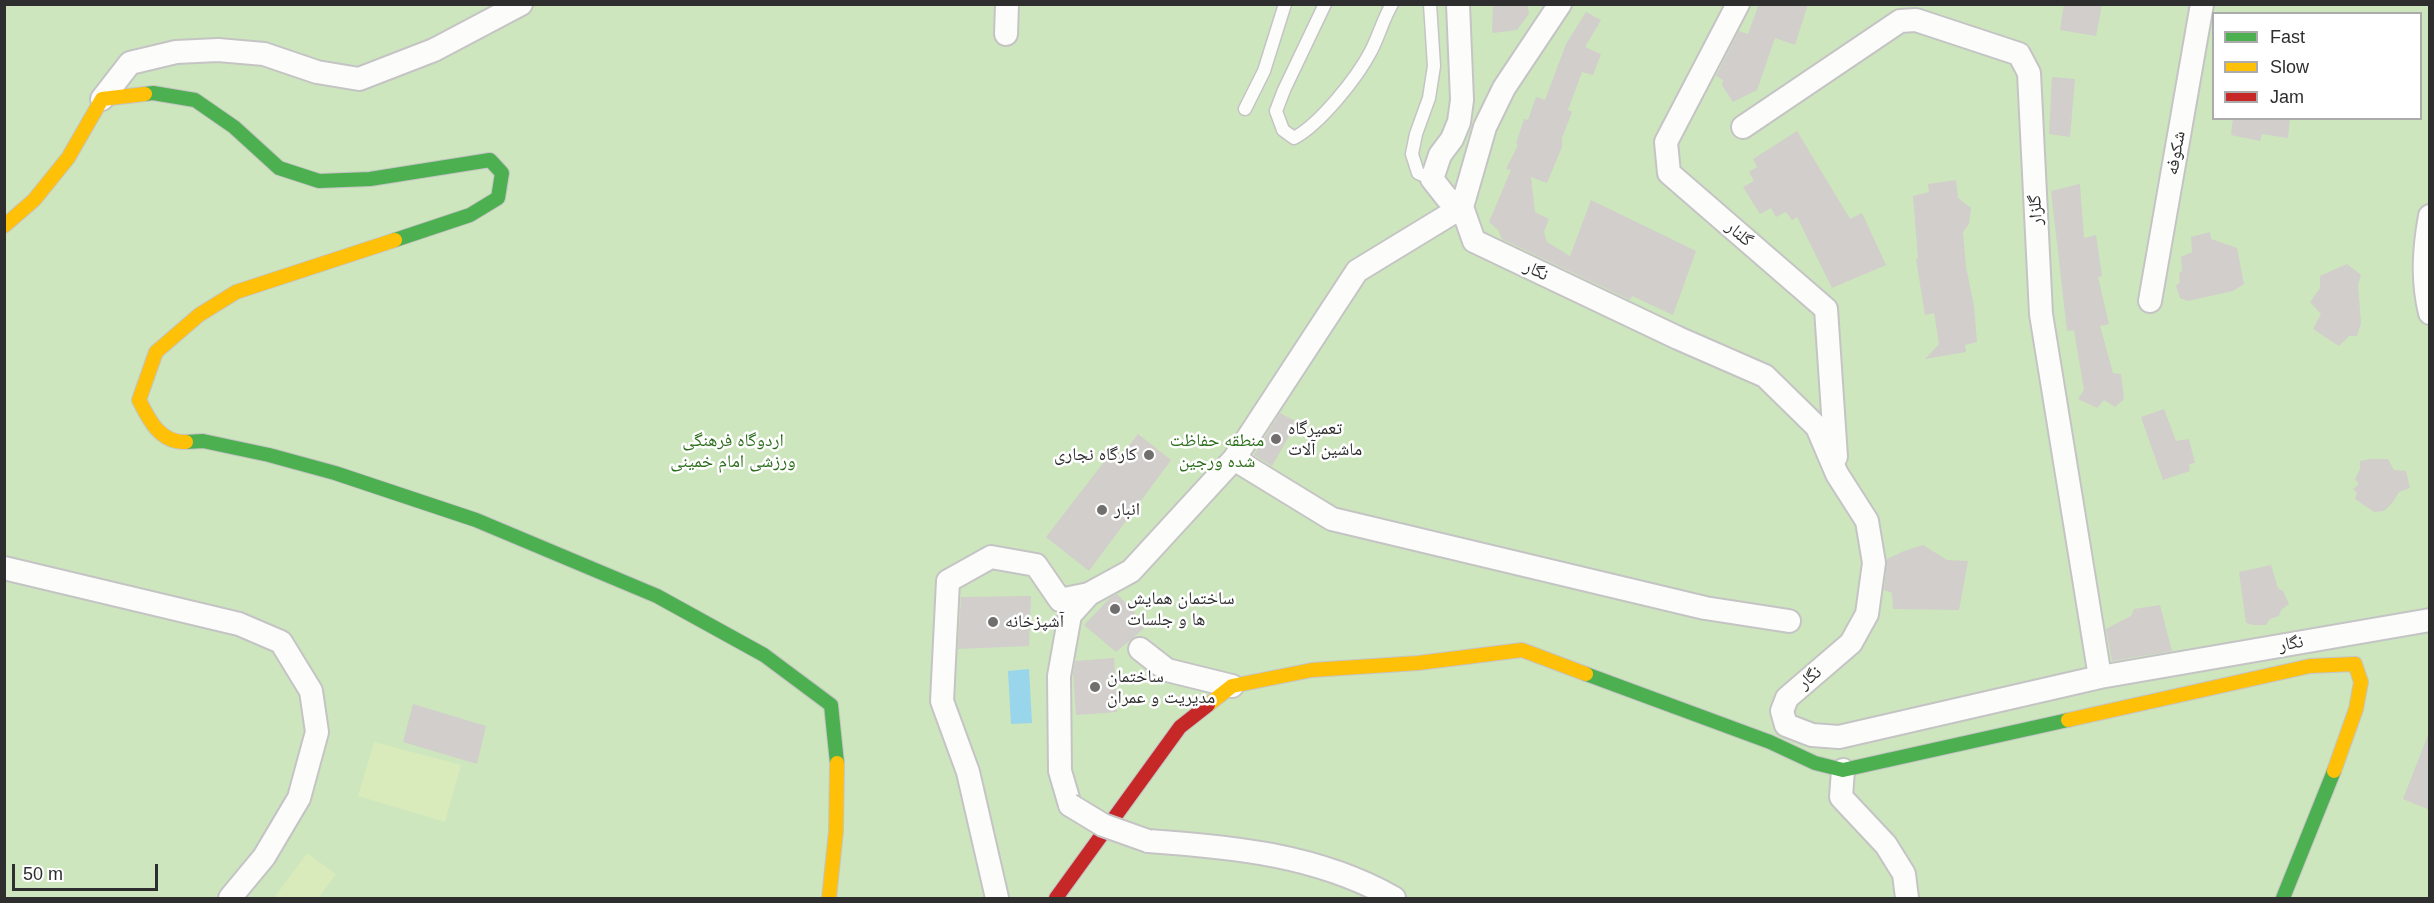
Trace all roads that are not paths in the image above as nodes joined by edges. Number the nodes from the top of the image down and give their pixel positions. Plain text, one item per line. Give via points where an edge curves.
1 (521, 4) edge
2 (1007, 4) edge
3 (1285, 4) edge
4 (1325, 4) edge
5 (1392, 4) edge
6 (1430, 4) edge
7 (1458, 4) edge
8 (1560, 4) edge
9 (1738, 4) edge
10 (2202, 4) edge
11 (1006, 34) dead end
12 (102, 99) junction
13 (1245, 110) dead end
14 (1743, 127) dead end
15 (1432, 179) junction
16 (1462, 207) junction
17 (2430, 216) edge
18 (4, 226) edge
19 (2150, 301) dead end
20 (2430, 313) edge
21 (1234, 459) junction
22 (1837, 474) junction
23 (4, 568) edge
24 (1089, 594) junction
25 (2430, 620) edge
26 (1789, 621) dead end
27 (1140, 649) dead end
28 (2100, 677) junction
29 (1233, 686) junction
30 (1781, 735) junction
31 (1843, 770) junction
32 (230, 898) edge
33 (829, 898) edge
34 (998, 898) edge
35 (1056, 898) edge
36 (1394, 898) edge
37 (1907, 898) edge
38 (2283, 898) edge

1 - 12 street via 434,50 359,79 317,72 264,54 176,52 130,63
2 - 11 street
3 - 13 lane via 1264,71
4 - 5 lane via 1276,111 1283,130 1294,138 1308,131 1354,77 1371,51
6 - 15 lane via 1434,66 1412,154 1418,173
7 - 15 street via 1462,100 1459,122 1440,155
8 - 16 street via 1494,107
9 - 22 street, گلنار via 1666,142 1669,173 1826,309
10 - 19 street, شکوفه
12 - 18 street via 68,158 34,200
12 - 33 street via 153,93 195,100 234,127 279,168 319,181 370,179 490,160 502,173 498,198 470,215 236,292 199,315 156,352 139,400 153,427 175,442 203,441 269,455 476,520 657,596 764,655 831,705 838,769
14 - 28 street, گلزار via 1900,21 1916,20 2019,54 2028,73 2041,314
15 - 16 street
16 - 21 street via 1357,271
16 - 22 street, نگار via 1474,241 1765,376 1817,427
17 - 20 street via 2424,249
21 - 24 street via 1131,571
21 - 26 street via 1332,519 1705,608
22 - 30 street, نگار via 1867,521 1874,563 1867,614 1851,643 1787,698
23 - 32 street via 239,624 281,642 311,691 317,732 299,798 264,857
24 - 34 street via 1060,600 1036,566 991,557 948,581 942,701 968,772
24 - 36 street, bridge via 1070,615 1059,676 1060,771 1070,805 1103,825 1148,841 1226,847 1298,860 1364,881
25 - 28 street, نگار
27 - 29 street via 1167,670
28 - 30 street, نگار via 1839,737
29 - 30 street via 1312,670 1418,663 1522,650
29 - 35 street via 1180,727
30 - 31 street via 1815,763
31 - 37 street via 1840,797 1886,845 1904,874
31 - 38 street via 2310,666 2355,664 2361,682 2356,709

